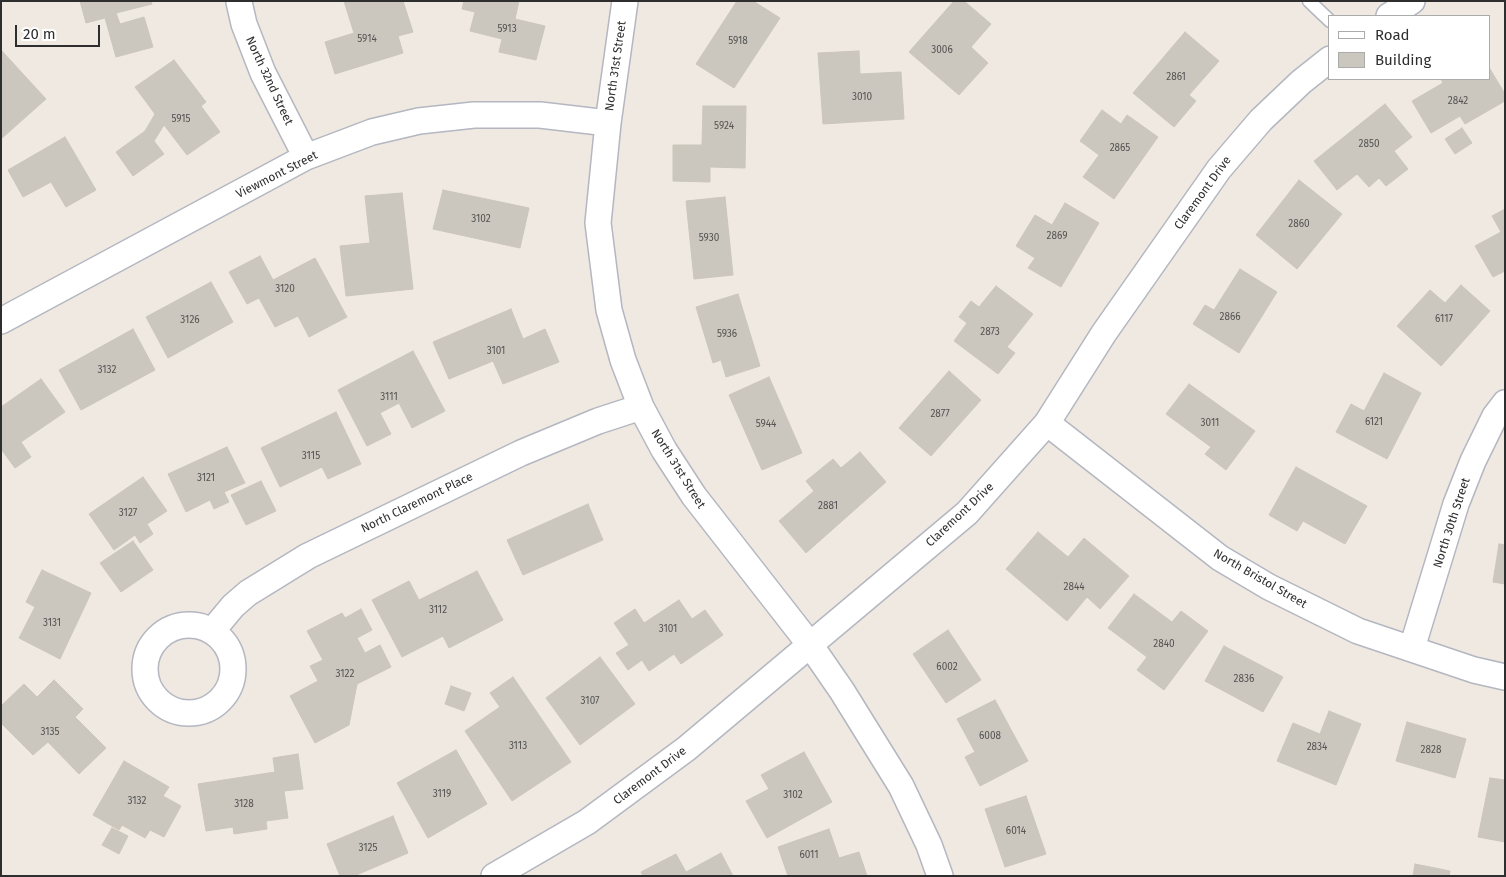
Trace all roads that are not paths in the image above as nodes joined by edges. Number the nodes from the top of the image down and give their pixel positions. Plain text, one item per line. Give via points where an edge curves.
1 (625, 1) edge
2 (1309, 1) edge
3 (1412, 1) edge
4 (242, 2) edge
5 (1391, 15) edge
6 (1328, 19) edge
7 (1328, 60) edge
8 (608, 123) junction
9 (306, 158) junction
10 (2, 320) edge
11 (1505, 403) edge
12 (641, 407) junction
13 (1046, 423) junction
14 (214, 632) dead end
15 (810, 646) junction
16 (1412, 648) junction
17 (1505, 676) edge
18 (494, 876) edge
19 (940, 876) edge

1 - 8 street, North 31st Street
2 - 6 lane
3 - 5 street
4 - 9 street, North 32nd Street via 244,24 264,73
7 - 13 street, Claremont Drive via 1261,120 1219,169 1104,333
8 - 9 street, Viewmont Street via 540,115 474,115 419,121 372,132
8 - 12 street, North 31st Street via 598,223 609,310
9 - 10 street, Viewmont Street
11 - 16 street, North 30th Street via 1473,461 1456,504
12 - 14 street, North Claremont Place via 521,453 308,556 248,593 233,606
12 - 15 street, North 31st Street via 694,496
13 - 15 street, Claremont Drive via 967,513
13 - 16 street, North Bristol Street via 1220,558 1323,615 1358,631
15 - 18 street, Claremont Drive via 632,790 586,822
15 - 19 street, North 31st Street via 901,786
16 - 17 street, North Bristol Street via 1474,670

